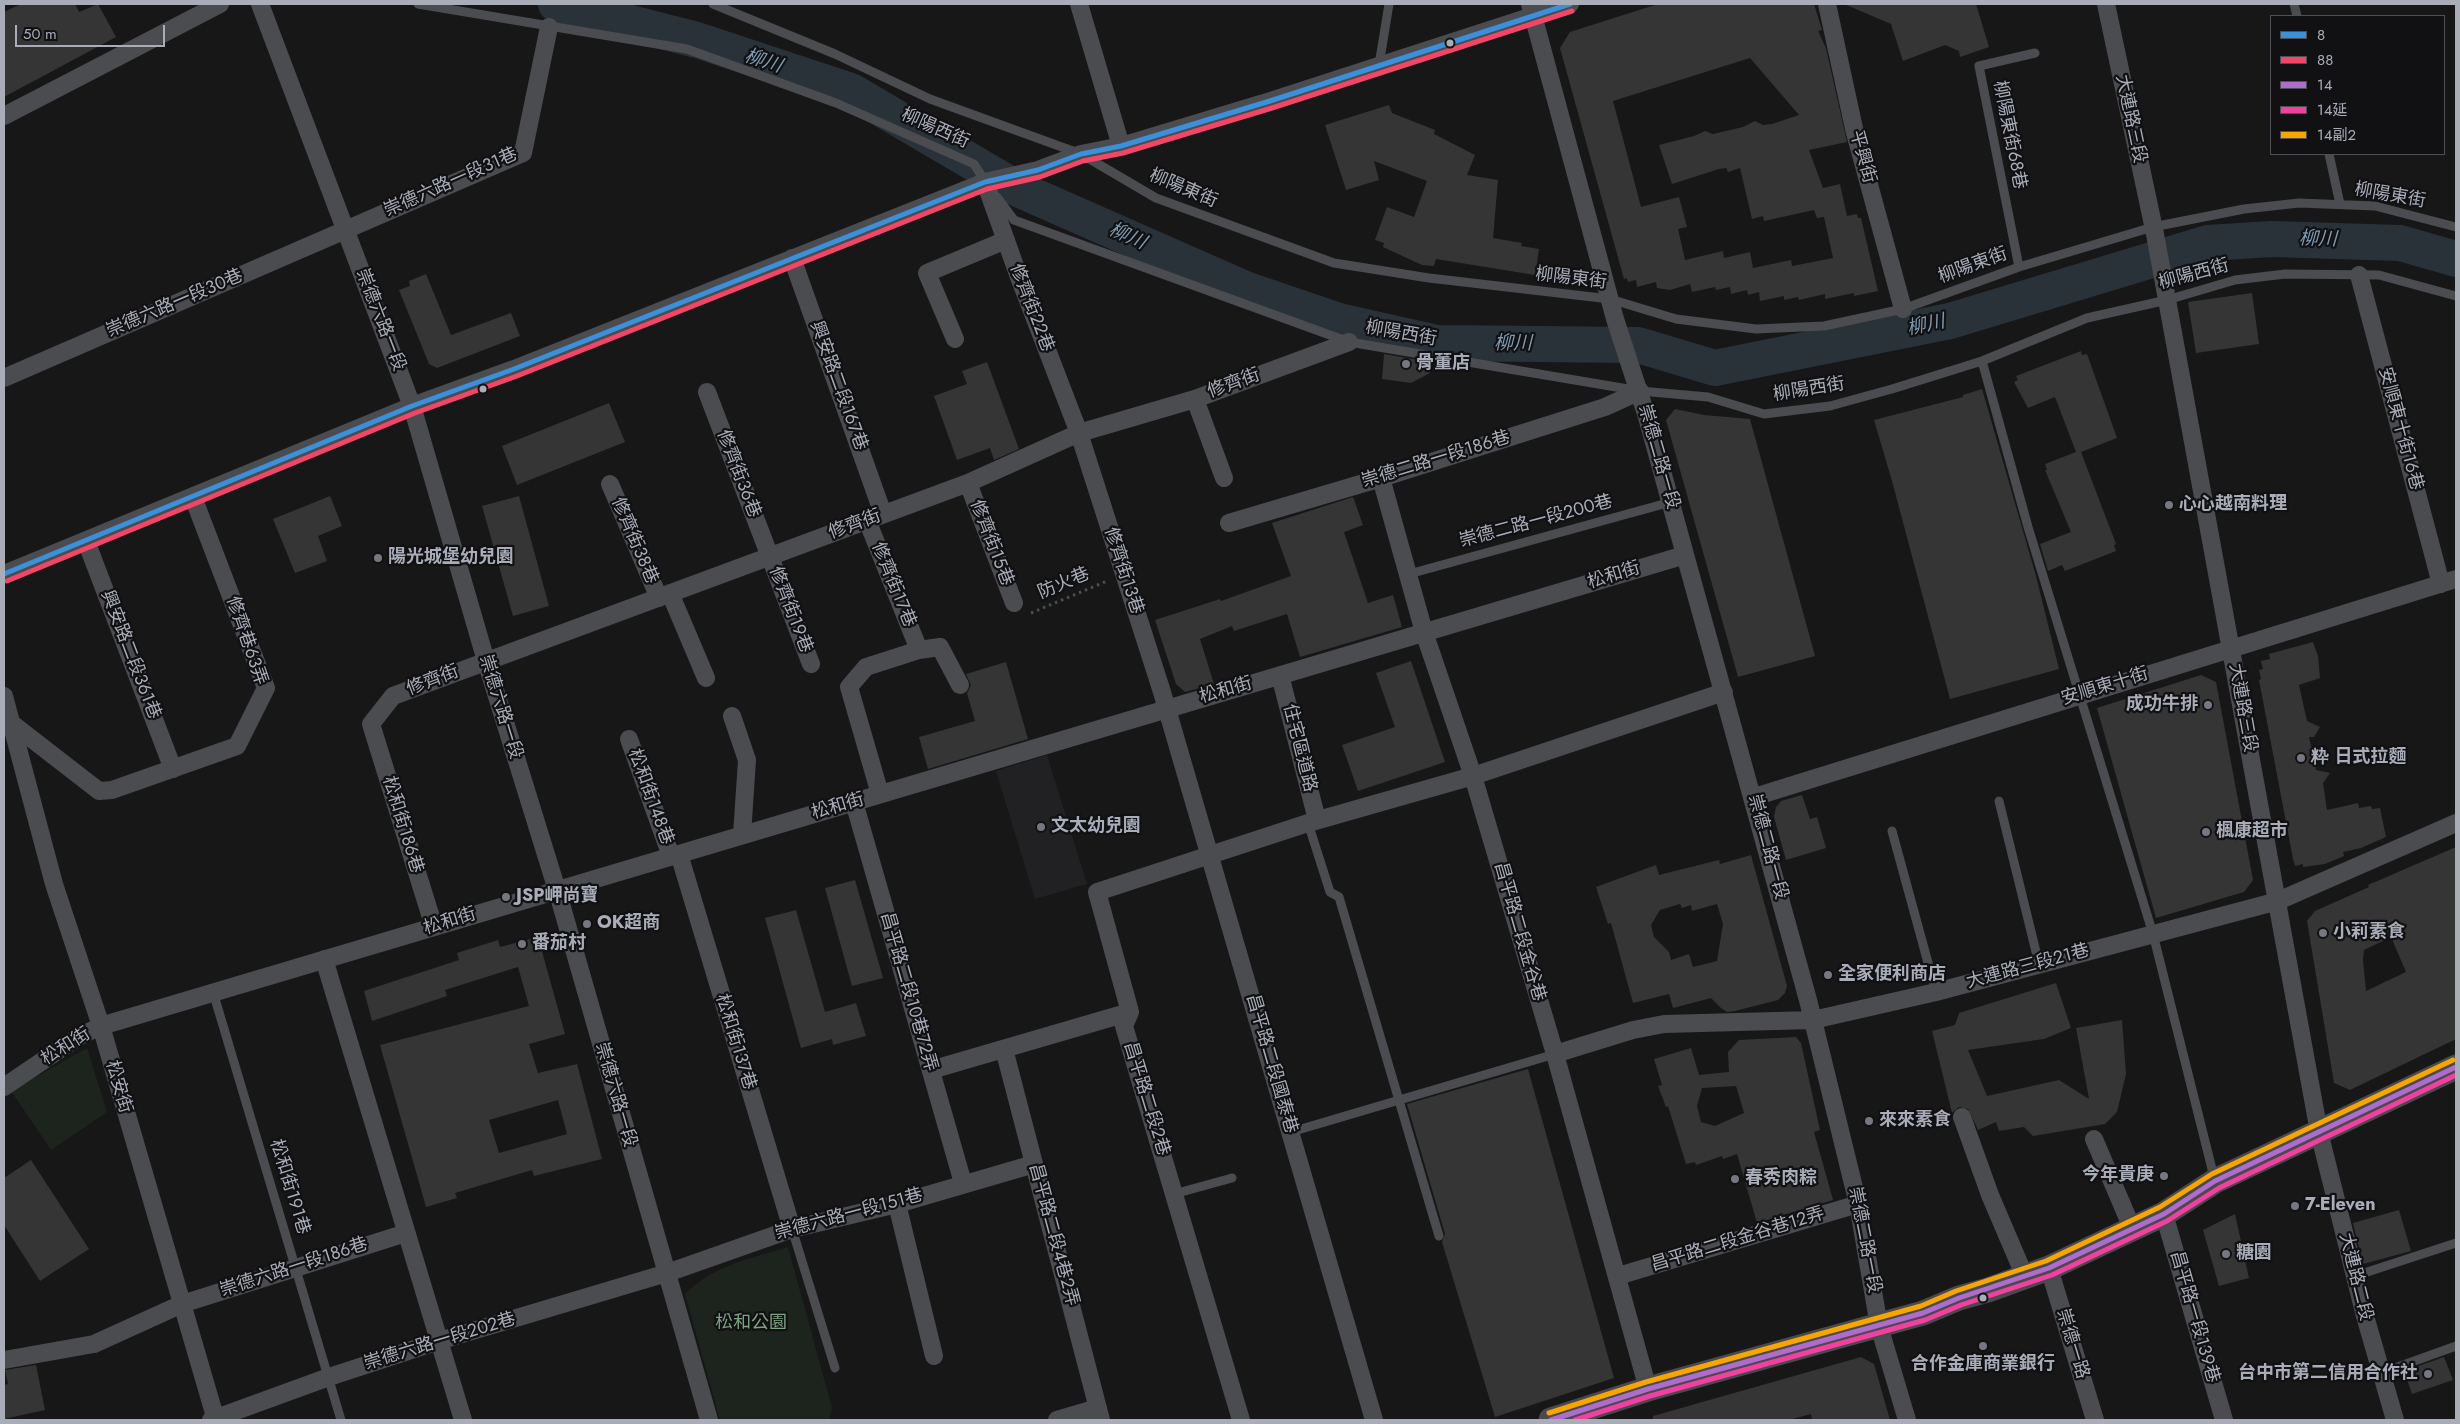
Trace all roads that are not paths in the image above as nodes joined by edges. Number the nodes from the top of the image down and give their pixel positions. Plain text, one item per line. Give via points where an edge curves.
1 (220, 4) edge
2 (260, 4) edge
3 (418, 4) edge
4 (713, 4) edge
5 (1079, 4) edge
6 (1389, 4) edge
7 (1570, 4) edge
8 (1827, 4) edge
9 (2106, 4) edge
10 (1531, 9) edge
11 (549, 27) junction
12 (2035, 53) dead end
13 (1380, 65) junction
14 (4, 116) edge
15 (1121, 146) junction
16 (1081, 154) junction
17 (2328, 155) edge
18 (994, 181) junction
19 (2340, 204) junction
20 (2456, 227) edge
21 (346, 230) junction
22 (2154, 231) junction
23 (1006, 240) junction
24 (792, 258) junction
25 (2019, 267) junction
26 (2359, 275) junction
27 (2166, 293) junction
28 (2456, 296) edge
29 (1610, 299) junction
30 (1903, 309) junction
31 (955, 339) dead end
32 (1350, 342) junction
33 (1982, 361) junction
34 (4, 378) edge
35 (1640, 391) junction
36 (707, 392) dead end
37 (1194, 399) junction
38 (412, 406) junction
39 (1079, 433) junction
40 (1224, 478) dead end
41 (1381, 478) junction
42 (968, 483) junction
43 (610, 484) dead end
44 (193, 497) junction
45 (1671, 502) junction
46 (875, 517) junction
47 (1229, 523) dead end
48 (86, 541) junction
49 (1685, 555) junction
50 (770, 556) junction
51 (4, 574) edge
52 (1409, 574) junction
53 (2449, 581) edge
54 (664, 595) junction
55 (1014, 603) dead end
56 (1424, 632) junction
57 (2231, 648) junction
58 (919, 650) junction
59 (486, 661) junction
60 (811, 664) dead end
61 (1280, 675) junction
62 (706, 678) dead end
63 (960, 685) dead end
64 (1724, 692) junction
65 (2081, 694) junction
66 (4, 696) edge
67 (1167, 708) junction
68 (732, 716) dead end
69 (10, 722) junction
70 (371, 724) joint
71 (629, 739) dead end
72 (173, 769) junction
73 (1473, 776) junction
74 (880, 794) junction
75 (1754, 797) junction
76 (1999, 801) dead end
77 (854, 802) junction
78 (1313, 822) junction
79 (2456, 823) edge
80 (1892, 831) dead end
81 (742, 835) junction
82 (1209, 854) junction
83 (675, 855) junction
84 (556, 890) junction
85 (2278, 901) junction
86 (434, 927) junction
87 (2152, 934) junction
88 (324, 959) junction
89 (2039, 964) junction
90 (213, 992) junction
91 (1936, 992) junction
92 (1130, 1012) junction
93 (1813, 1020) junction
94 (101, 1026) junction
95 (1004, 1049) junction
96 (1555, 1054) junction
97 (2456, 1067) edge
98 (931, 1070) junction
99 (4, 1086) edge
100 (1398, 1101) junction
101 (1962, 1117) dead end
102 (1290, 1132) junction
103 (2319, 1132) junction
104 (2094, 1140) dead end
105 (1034, 1164) junction
106 (1232, 1178) dead end
107 (2215, 1181) junction
108 (963, 1183) junction
109 (1174, 1194) junction
110 (896, 1204) junction
111 (1858, 1204) junction
112 (2164, 1214) junction
113 (2132, 1228) junction
114 (792, 1229) junction
115 (406, 1233) junction
116 (1439, 1236) dead end
117 (2456, 1243) edge
118 (296, 1267) junction
119 (2049, 1268) junction
120 (667, 1273) junction
121 (1618, 1276) junction
122 (2355, 1276) junction
123 (2025, 1277) junction
124 (182, 1304) junction
125 (1879, 1326) junction
126 (439, 1340) junction
127 (2456, 1346) edge
128 (934, 1356) dead end
129 (4, 1360) edge
130 (835, 1368) dead end
131 (2381, 1373) junction
132 (329, 1377) junction
133 (1648, 1390) junction
134 (1100, 1414) edge
135 (214, 1419) edge
136 (342, 1420) edge
137 (463, 1420) edge
138 (709, 1420) edge
139 (1057, 1420) edge
140 (1241, 1420) edge
141 (1374, 1420) edge
142 (1556, 1420) edge
143 (1907, 1420) edge
144 (2095, 1420) edge
145 (2224, 1420) edge
146 (2395, 1420) edge

1 - 14 street
2 - 21 street, 崇德六路一段
3 - 11 lane, 柳陽西街
4 - 16 lane, 柳陽東街 via 835,54 930,99
5 - 15 street
6 - 13 lane
7 - 10 street
8 - 30 street, 平興街 via 1855,133
9 - 22 street, 大連路三段
10 - 13 street
10 - 29 street
11 - 18 lane, 柳陽西街 via 687,49 836,104 974,164
11 - 21 street, 崇德六路一段31巷 via 523,153
12 - 25 lane, 柳陽東街68巷 via 1979,66
13 - 15 street
15 - 16 street
16 - 18 street via 1038,170
16 - 29 lane, 柳陽東街 via 1156,198 1334,263 1429,278
17 - 19 lane
18 - 23 street, 修齊街22巷
18 - 24 street
18 - 32 lane, 柳陽西街 via 1014,220
19 - 20 lane, 柳陽東街 via 2375,206
19 - 22 lane, 柳陽東街 via 2299,203 2244,209
21 - 34 street, 崇德六路一段30巷
21 - 38 street, 崇德六路一段
22 - 25 lane, 柳陽東街
22 - 27 street, 大連路三段
23 - 31 street via 927,273
23 - 39 street, 修齊街22巷
24 - 38 street via 514,369
24 - 46 street, 興安路二段167巷
25 - 30 lane, 柳陽東街
26 - 27 lane, 柳陽西街 via 2285,274
26 - 28 lane, 柳陽西街 via 2379,275
26 - 53 street, 安順東十街16巷
27 - 33 lane, 柳陽西街 via 2087,318
27 - 57 street, 大連路三段
29 - 30 lane, 柳陽東街 via 1676,320 1756,329 1824,326
29 - 35 street, 崇德二路一段
32 - 35 lane, 柳陽西街
32 - 37 street, 修齊街
33 - 35 lane, 柳陽西街 via 1830,406 1764,414 1708,398
33 - 65 lane via 2028,527
35 - 41 street, 崇德二路一段186巷 via 1605,407
35 - 45 street, 崇德二路一段
36 - 50 street, 修齊街36巷
37 - 39 street, 修齊街
37 - 40 street
38 - 44 street
38 - 59 street, 崇德六路一段
39 - 42 street, 修齊街
39 - 67 street, 修齊街13巷
41 - 47 street, 崇德二路一段186巷
41 - 52 street, 昌平路二段金谷巷
42 - 46 street, 修齊街
42 - 55 street, 修齊街15巷
43 - 54 street, 修齊街38巷
44 - 48 street
44 - 72 street, 修齊巷63弄 via 266,688 237,746
45 - 49 street, 崇德二路一段
45 - 52 lane, 崇德二路一段200巷
46 - 50 street, 修齊街
46 - 58 street, 修齊街17巷
48 - 51 street
48 - 72 street, 興安路二段361巷
49 - 56 street, 松和街
49 - 64 street, 崇德二路一段
50 - 54 street, 修齊街
50 - 60 street, 修齊街19巷
52 - 56 street, 昌平路二段金谷巷
53 - 57 street, 安順東十街
54 - 59 street, 修齊街
54 - 62 street, 修齊街38巷
56 - 61 street, 松和街
56 - 73 street, 昌平路二段金谷巷
57 - 65 street, 安順東十街
57 - 85 street, 大連路三段
58 - 63 street, 修齊街17巷 via 940,647
58 - 74 street, 修齊街17巷 via 866,667 849,687
59 - 70 street, 修齊街 via 393,696
59 - 84 street, 崇德六路一段
61 - 67 street, 松和街
61 - 78 street, 住宅區道路
64 - 73 street
64 - 75 street, 崇德二路一段
65 - 75 street, 安順東十街
65 - 87 lane
66 - 69 street, 松安街
67 - 74 street, 松和街
67 - 82 street, 昌平路二段國泰巷
68 - 81 street via 747,760
69 - 72 street via 100,791 112,790
69 - 94 street, 松安街 via 54,884
70 - 86 street, 松和街186巷
71 - 83 street, 松和街148巷
73 - 78 street
73 - 96 street, 昌平路二段金谷巷
74 - 77 street, 松和街
75 - 93 street, 崇德二路一段
76 - 89 lane
77 - 81 street, 松和街
77 - 98 street, 昌平路二段10巷72弄
78 - 82 street
78 - 100 lane via 1330,892 1339,897
79 - 85 street, 大連路三段21巷
80 - 91 lane
81 - 83 street, 松和街
82 - 92 street, 昌平路二段2巷 via 1096,892
82 - 102 street, 昌平路二段國泰巷
83 - 84 street, 松和街
83 - 114 street, 松和街137巷
84 - 86 street, 松和街
84 - 120 street, 崇德六路一段
85 - 87 street, 大連路三段21巷
85 - 103 street, 大連路三段
86 - 88 street, 松和街
87 - 89 street, 大連路三段21巷
87 - 107 lane
88 - 90 street, 松和街
88 - 115 street
89 - 91 street, 大連路三段21巷
90 - 94 street, 松和街
90 - 118 lane, 松和街191巷
91 - 93 street, 大連路三段21巷
92 - 95 street
92 - 109 street, 昌平路二段2巷 via 1124,1026
93 - 96 street, 大連路三段21巷 via 1664,1024
93 - 111 street, 崇德二路一段
94 - 99 street, 松和街 via 78,1037
94 - 124 street, 松安街
95 - 98 street
95 - 105 street, 昌平路二段4巷2弄
96 - 100 lane
96 - 121 street, 昌平路二段金谷巷
97 - 103 street
98 - 108 street, 昌平路二段10巷72弄
100 - 102 lane
100 - 116 lane
101 - 123 street via 1990,1195
102 - 141 street, 昌平路二段國泰巷
103 - 107 street
103 - 122 street, 大連路二段
104 - 113 street
105 - 108 street, 崇德六路一段151巷
105 - 134 street, 昌平路二段4巷2弄
106 - 109 lane
107 - 112 street
108 - 110 street, 崇德六路一段151巷
109 - 140 street, 昌平路二段2巷
110 - 114 street, 崇德六路一段151巷
110 - 128 street
111 - 121 street, 昌平路二段金谷巷12弄
111 - 125 street, 崇德二路一段
112 - 113 street
112 - 145 street, 昌平路一段139巷
113 - 119 street
114 - 120 street, 崇德六路一段151巷
114 - 130 lane
115 - 118 street, 崇德六路一段186巷
115 - 126 street
117 - 122 lane
118 - 124 street, 崇德六路一段186巷
118 - 132 lane, 松和街191巷
119 - 123 street
119 - 144 street, 崇德一路
120 - 126 street, 崇德六路一段202巷
120 - 138 street, 崇德六路一段
121 - 133 street, 昌平路二段金谷巷
122 - 131 street, 大連路二段
123 - 125 street
124 - 129 street, 崇德六路一段186巷 via 94,1344
124 - 135 street, 松安街
125 - 133 street
125 - 143 street, 崇德二路一段
126 - 132 street, 崇德六路一段202巷
126 - 137 street
127 - 131 lane
131 - 146 street, 大連路二段
132 - 135 street, 崇德六路一段202巷
132 - 136 lane, 松和街191巷
133 - 142 street
134 - 139 street

